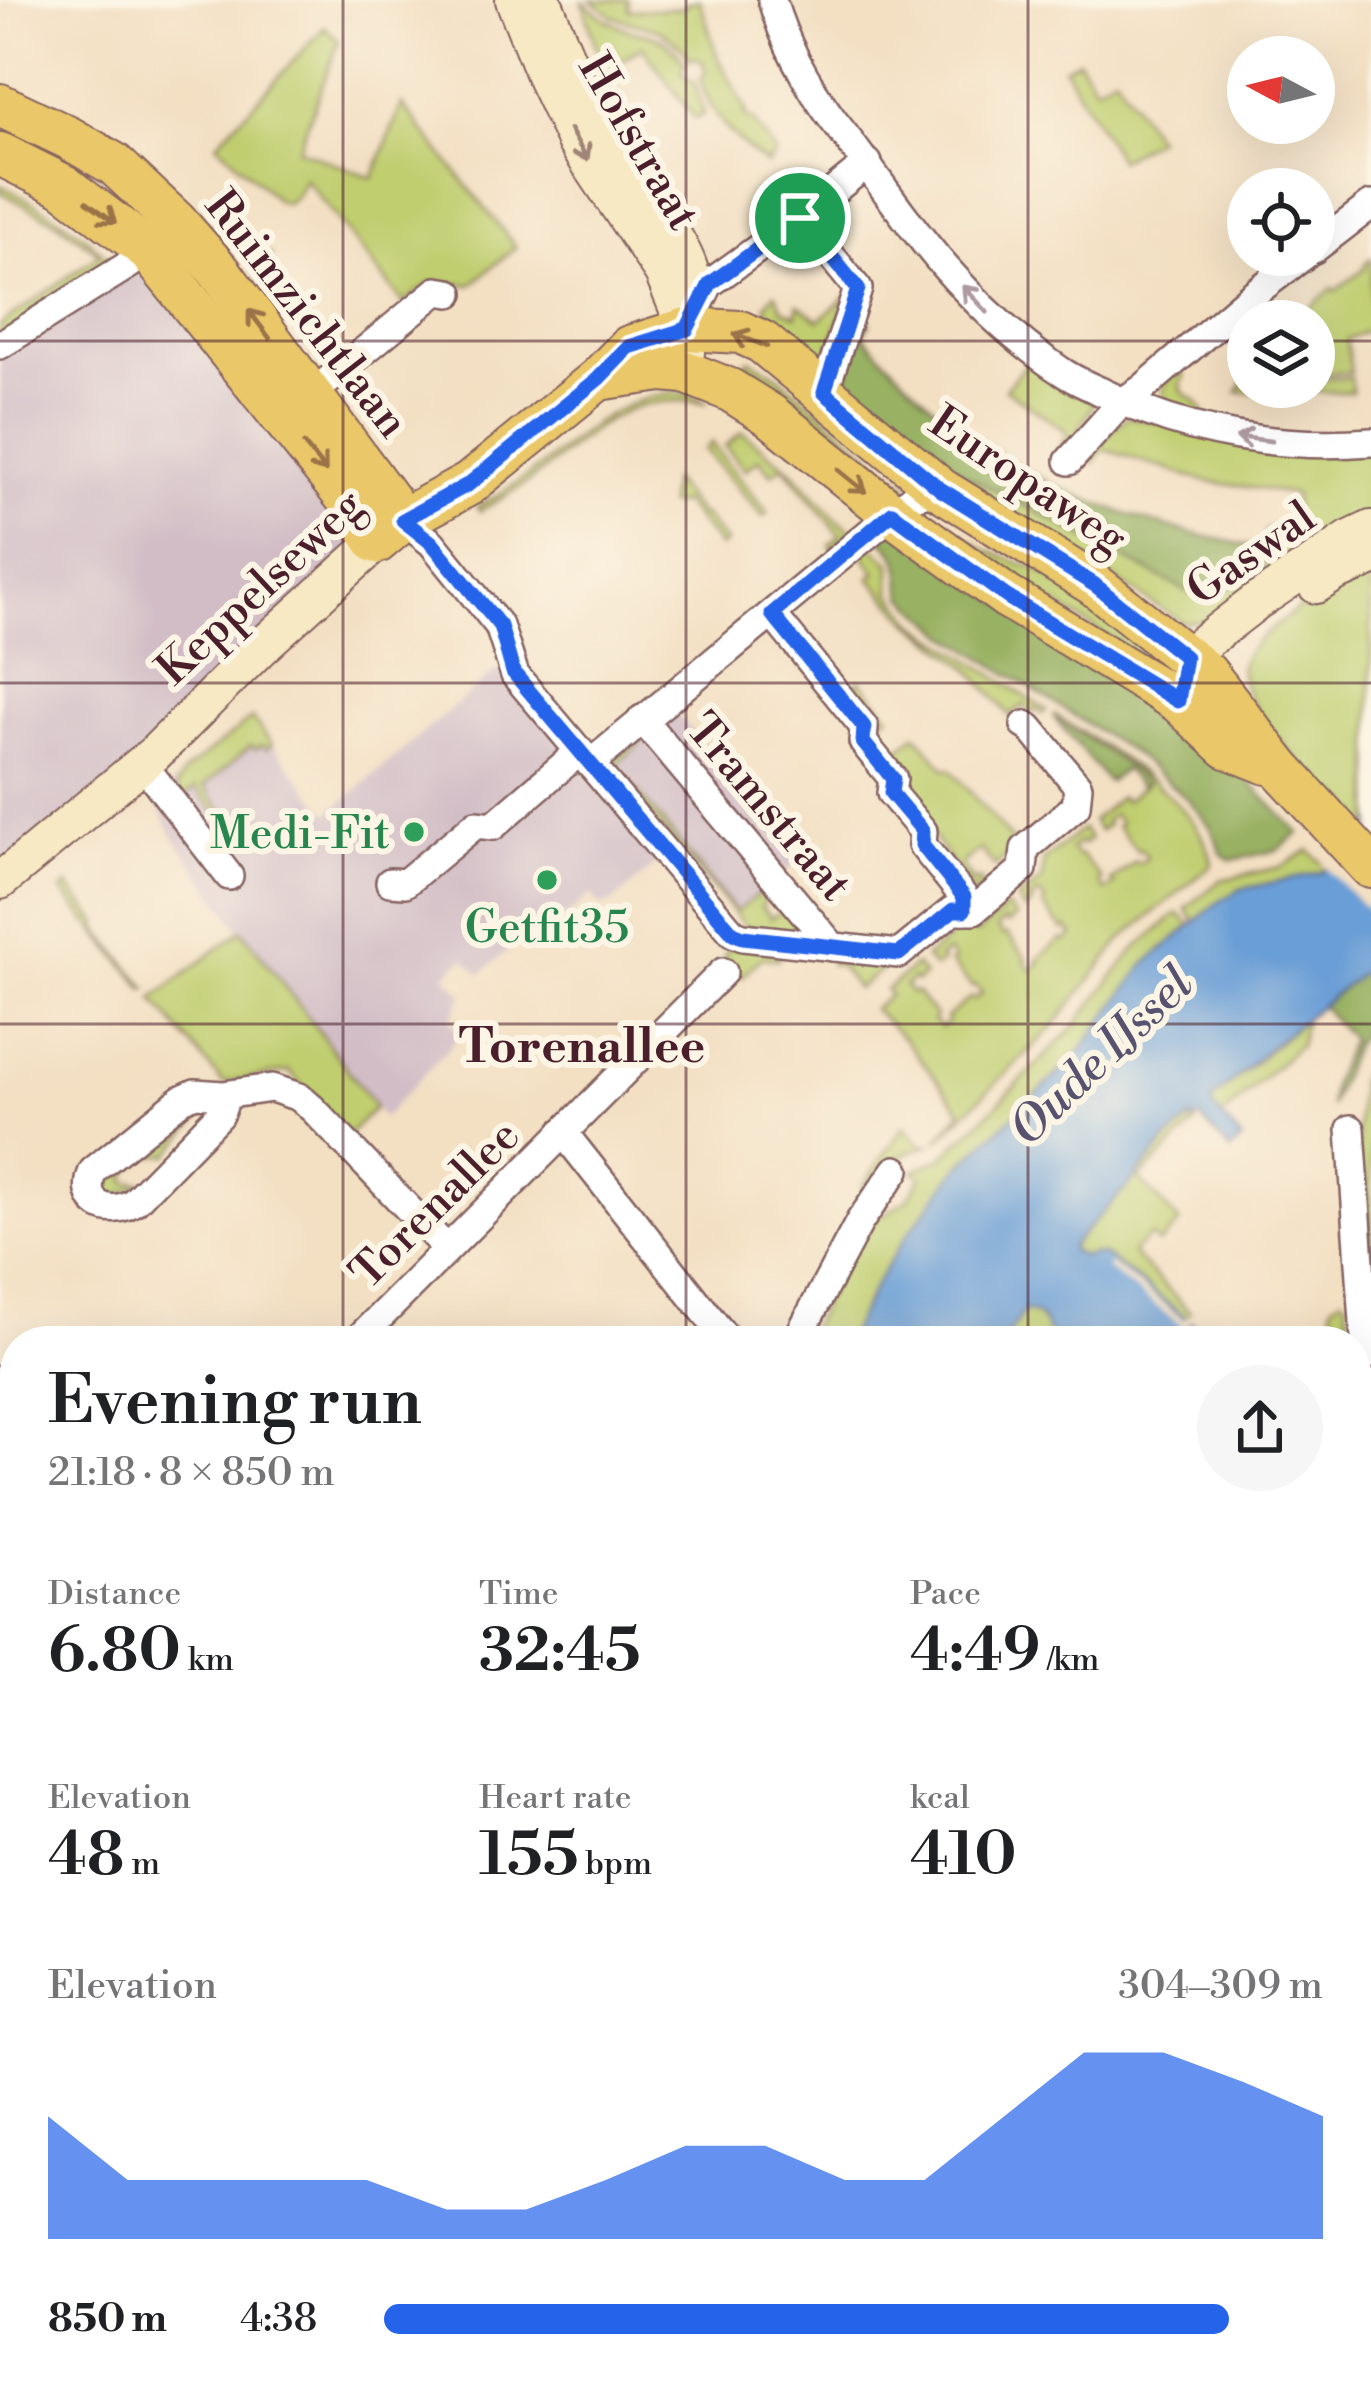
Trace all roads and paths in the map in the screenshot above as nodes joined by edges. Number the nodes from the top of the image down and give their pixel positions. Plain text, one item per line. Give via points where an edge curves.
1 (514, 0) edge
2 (543, 0) edge
3 (772, 0) edge
4 (0, 105) edge
5 (0, 154) edge
6 (868, 163) junction
7 (1371, 205) edge
8 (800, 218) junction
9 (1335, 232) edge
10 (162, 236) junction
11 (1278, 276) edge
12 (701, 284) junction
13 (449, 292) dead end
14 (687, 329) junction
15 (0, 345) edge
16 (685, 372) junction
17 (598, 379) junction
18 (824, 392) junction
19 (312, 397) junction
20 (1122, 402) junction
21 (1371, 442) edge
22 (1069, 461) dead end
23 (940, 489) junction
24 (892, 513) junction
25 (1371, 530) edge
26 (390, 531) junction
27 (1371, 558) edge
28 (772, 614) junction
29 (1190, 677) junction
30 (643, 719) junction
31 (1025, 725) dead end
32 (585, 758) junction
33 (142, 763) junction
34 (1371, 867) edge
35 (229, 876) dead end
36 (0, 881) edge
37 (390, 882) dead end
38 (964, 910) junction
39 (832, 946) junction
40 (723, 972) dead end
41 (223, 1095) junction
42 (1351, 1129) dead end
43 (563, 1132) junction
44 (896, 1170) dead end
45 (446, 1248) junction
46 (378, 1326) edge
47 (716, 1326) edge
48 (804, 1326) edge
49 (1364, 1326) edge

1 -> 14 street, Hofstraat via 576,143 663,273
2 - 12 street, Hofstraat via 586,101
3 - 6 street via 816,97
4 - 10 main road, Ruimzichtlaan via 114,164
5 -> 10 main road, Ruimzichtlaan via 118,224
6 - 8 street
20 -> 6 street via 1064,374 995,321
7 - 9 street
8 - 12 street
8 - 18 street via 858,289
10 - 15 street
19 -> 10 main road, Ruimzichtlaan via 220,272
10 -> 26 main road, Ruimzichtlaan via 352,504
11 - 20 street
12 - 14 street, Hofstraat
13 - 19 street via 437,291
14 - 16 street, Hofstraat
14 - 17 main road, Keppelseweg via 629,347
18 -> 14 main road, Europaweg via 751,336
16 - 17 main road
16 -> 24 main road, Europaweg via 770,415
17 - 26 main road, Keppelseweg via 459,491
18 - 23 main road, Europaweg
19 - 26 main road, Ruimzichtlaan
21 -> 20 street via 1243,439
20 - 22 street
23 - 24 street
23 - 29 main road, Europaweg via 1095,585
24 - 28 street
24 - 29 main road, Europaweg via 1007,597
25 - 29 street, Gaswal via 1256,602
26 - 32 street, Tramstraat via 432,543 500,626 513,672
26 - 33 street, Keppelseweg
27 - 29 street, Gaswal via 1275,612
28 - 30 street
28 - 38 street via 864,727 863,742 923,831 922,845 964,897
29 - 34 main road, Europaweg via 1227,747 1280,768
30 - 32 street
30 - 39 street, Tramstraat
31 - 38 street, Tramstraat via 1078,786 1076,806 1025,849 1023,869
32 - 37 street via 493,826 476,824 405,884
32 - 39 street, Tramstraat via 733,933
33 - 35 street
33 - 36 street, Keppelseweg
38 - 39 street, Tramstraat via 953,910 899,954
40 - 43 street, Torenallee
41 - 41 street via 182,1099 93,1171 87,1186 95,1202 116,1209 135,1201 218,1115
41 - 45 street via 272,1088 299,1097
42 - 49 street
43 - 45 street, Torenallee
43 - 47 street
44 - 48 street
45 - 46 street, Torenallee

